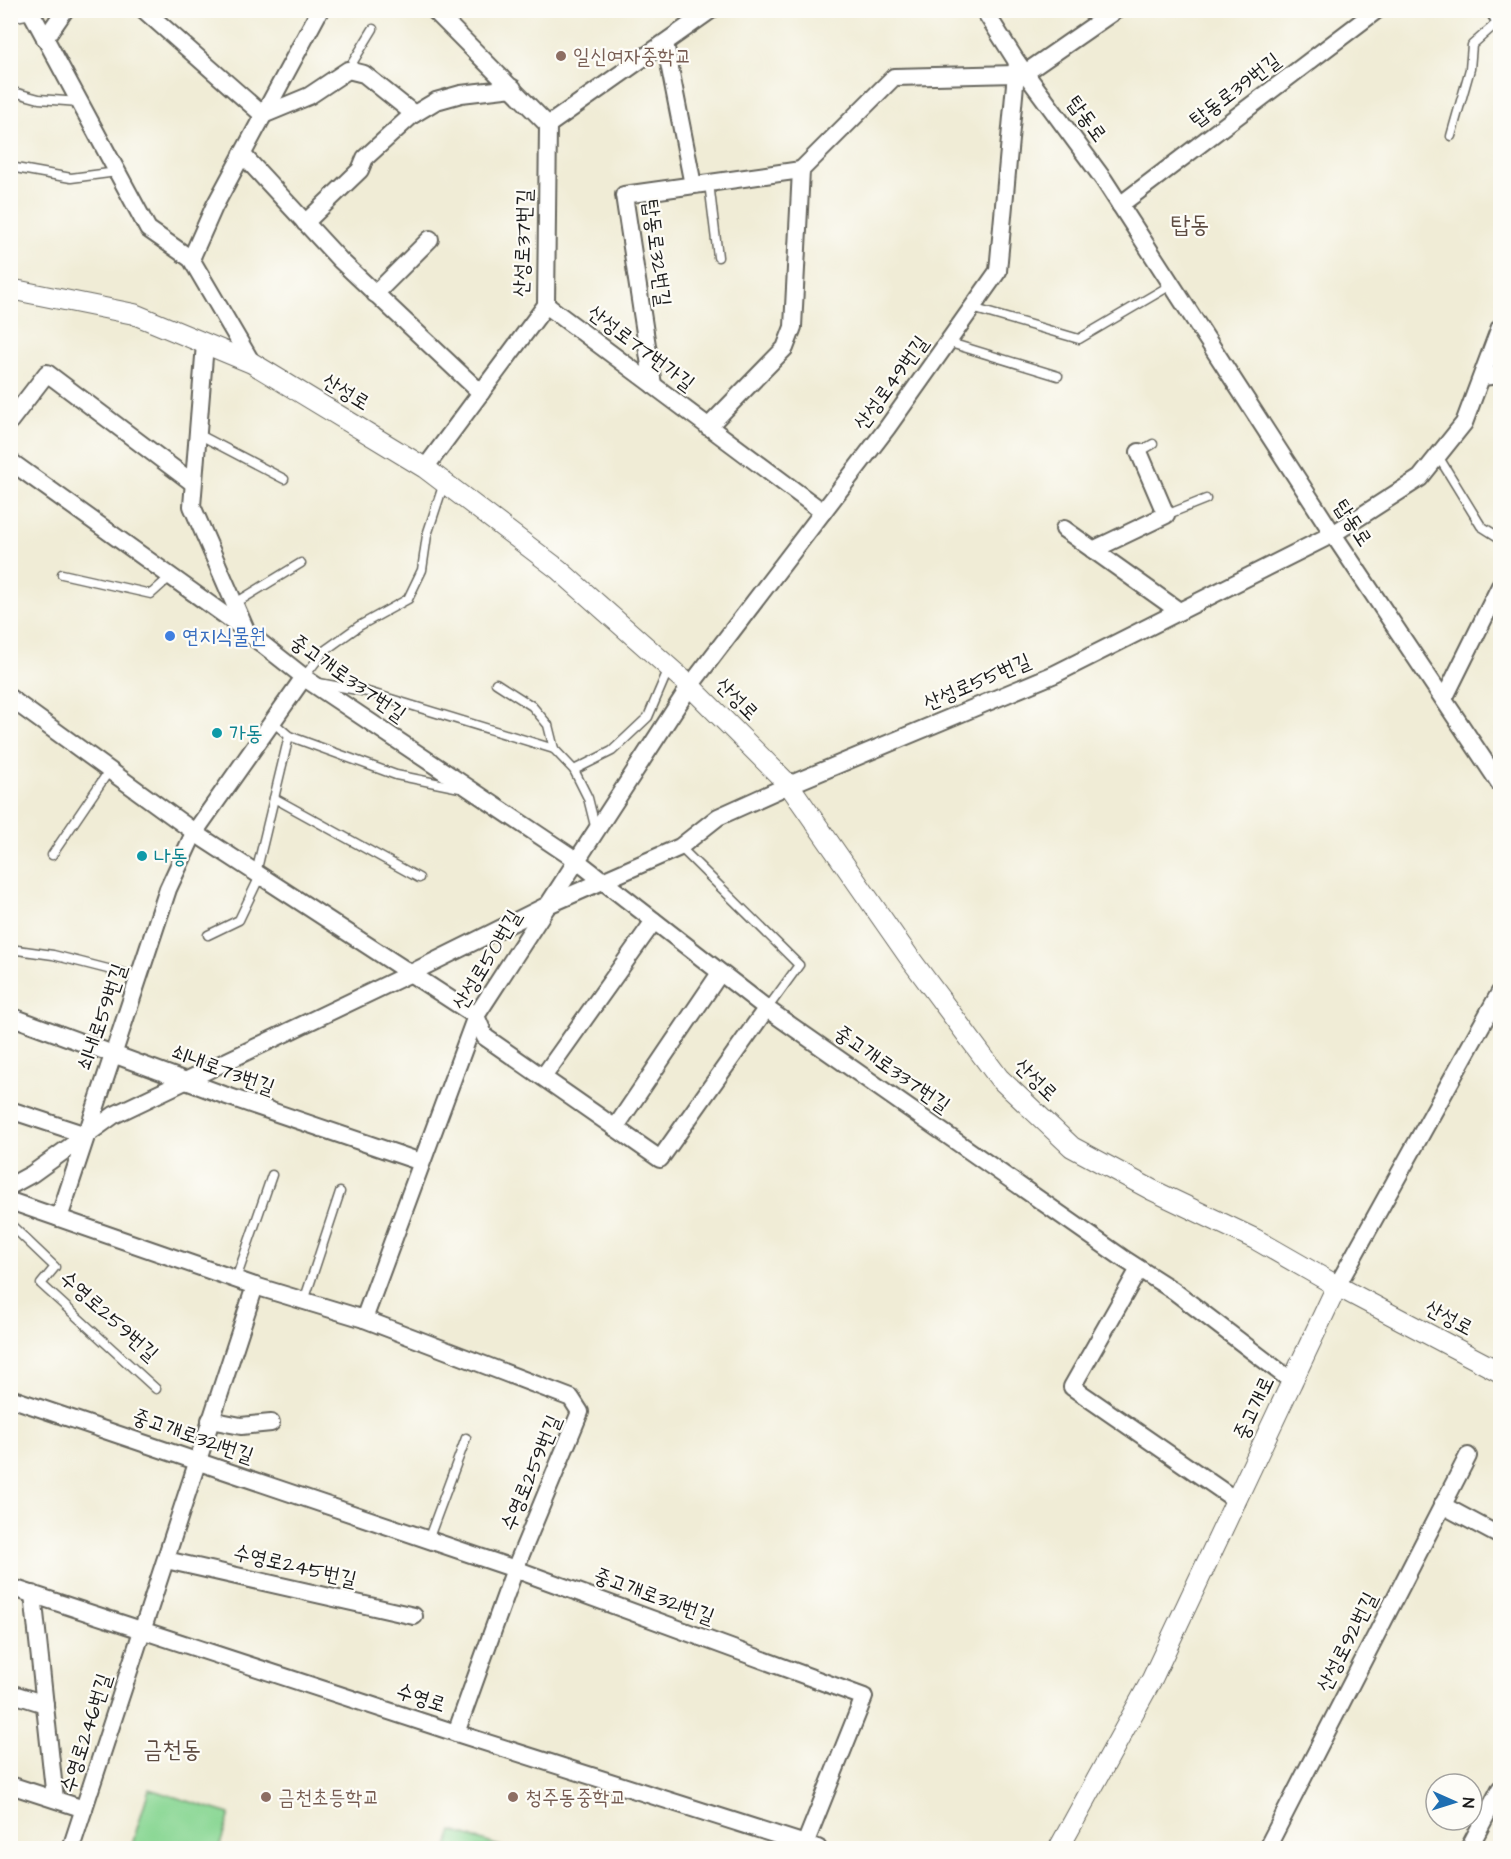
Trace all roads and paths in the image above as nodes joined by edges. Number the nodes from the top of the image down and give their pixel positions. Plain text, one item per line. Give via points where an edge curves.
1 (65, 10) edge
2 (320, 10) edge
3 (434, 10) edge
4 (711, 10) edge
5 (984, 10) edge
6 (1116, 10) edge
7 (1377, 10) edge
8 (1494, 10) edge
9 (31, 12) edge
10 (151, 13) edge
11 (10, 16) edge
12 (1500, 20) edge
13 (373, 29) dead end
14 (45, 39) junction
15 (665, 43) junction
16 (348, 70) junction
17 (1019, 70) junction
18 (513, 88) junction
19 (10, 92) edge
20 (79, 102) junction
21 (414, 114) junction
22 (263, 115) junction
23 (548, 125) junction
24 (1451, 136) dead end
25 (242, 154) junction
26 (10, 167) edge
27 (801, 170) junction
28 (117, 172) junction
29 (701, 184) junction
30 (1120, 205) junction
31 (305, 223) junction
32 (430, 239) dead end
33 (718, 257) dead end
34 (191, 260) junction
35 (1172, 285) junction
36 (10, 289) edge
37 (375, 294) junction
38 (546, 304) junction
39 (972, 308) junction
40 (1500, 327) edge
41 (947, 342) junction
42 (205, 344) junction
43 (252, 363) junction
44 (1500, 375) edge
45 (1058, 376) dead end
46 (1482, 377) junction
47 (653, 385) junction
48 (480, 393) junction
49 (10, 421) edge
50 (708, 427) junction
51 (197, 434) junction
52 (1146, 448) dead end
53 (1438, 456) junction
54 (10, 460) edge
55 (425, 468) junction
56 (284, 479) dead end
57 (444, 482) junction
58 (193, 483) junction
59 (1206, 499) dead end
60 (823, 512) junction
61 (1166, 515) junction
62 (1064, 529) dead end
63 (1333, 534) junction
64 (1500, 538) edge
65 (1094, 550) junction
66 (301, 563) dead end
67 (62, 574) dead end
68 (171, 576) junction
69 (1500, 586) edge
70 (234, 604) junction
71 (1179, 611) junction
72 (246, 631) junction
73 (669, 668) junction
74 (307, 679) junction
75 (496, 683) dead end
76 (690, 686) junction
77 (10, 698) edge
78 (1444, 699) junction
79 (273, 722) junction
80 (289, 736) junction
81 (554, 749) junction
82 (111, 769) junction
83 (574, 770) junction
84 (1500, 784) edge
85 (789, 785) junction
86 (473, 791) junction
87 (274, 798) junction
88 (596, 830) junction
89 (194, 833) junction
90 (680, 848) junction
91 (52, 855) dead end
92 (576, 860) junction
93 (258, 875) junction
94 (419, 878) dead end
95 (604, 881) junction
96 (548, 905) junction
97 (654, 921) junction
98 (208, 935) dead end
99 (10, 949) edge
100 (411, 973) junction
101 (720, 973) junction
102 (140, 977) junction
103 (1500, 992) edge
104 (766, 1009) junction
105 (10, 1016) edge
106 (476, 1016) junction
107 (113, 1054) junction
108 (543, 1077) junction
109 (187, 1081) junction
110 (10, 1110) edge
111 (615, 1128) junction
112 (86, 1135) junction
113 (421, 1162) junction
114 (272, 1175) dead end
115 (10, 1186) edge
116 (340, 1192) dead end
117 (10, 1201) edge
118 (59, 1218) junction
119 (10, 1224) edge
120 (1140, 1269) junction
121 (236, 1279) junction
122 (255, 1286) junction
123 (1337, 1286) junction
124 (304, 1301) junction
125 (364, 1319) junction
126 (1500, 1372) edge
127 (1293, 1382) junction
128 (156, 1389) dead end
129 (10, 1398) edge
130 (210, 1420) junction
131 (272, 1423) dead end
132 (466, 1438) dead end
133 (1468, 1456) dead end
134 (197, 1461) junction
135 (1237, 1501) junction
136 (1442, 1505) junction
137 (1500, 1536) edge
138 (429, 1540) junction
139 (166, 1560) junction
140 (515, 1569) junction
141 (12, 1585) edge
142 (33, 1594) junction
143 (414, 1616) dead end
144 (143, 1631) junction
145 (10, 1693) edge
146 (45, 1704) junction
147 (456, 1733) junction
148 (10, 1785) edge
149 (1500, 1789) edge
150 (55, 1799) junction
151 (84, 1809) junction
152 (811, 1846) edge
153 (71, 1848) edge
154 (1059, 1848) edge
155 (1266, 1848) edge
156 (1468, 1848) edge

1 - 14 street
2 - 22 street
3 - 18 street
4 - 15 street
5 - 17 street, 탑동로
6 - 17 street
7 - 30 street, 탑동로39번길
8 - 12 street
9 - 11 lane
9 - 14 street
10 - 22 street
12 - 24 lane via 1472,45 1470,69
13 - 16 lane
14 - 20 street
15 - 23 street
15 - 29 street
16 - 21 street via 363,74
16 - 22 street via 309,96
17 - 27 street via 894,77
17 - 30 street, 탑동로
17 - 39 street, 산성로49번길 via 998,271
18 - 21 street via 461,94 436,101
18 - 23 street
19 - 20 lane
20 - 28 street
21 - 31 street via 365,158 360,170
22 - 25 street
23 - 38 street, 산성로37번길
25 - 31 street
25 - 34 street
26 - 28 lane via 71,178
27 - 29 street, 탑동로32번길
27 - 50 street via 793,327 785,348
28 - 34 street via 148,229
29 - 33 lane
29 - 47 street, 탑동로32번길 via 624,195
30 - 35 street, 탑동로
31 - 37 street
32 - 37 street
34 - 43 street
35 - 39 lane via 1079,339
35 - 63 street, 탑동로
36 - 42 street, 산성로 via 134,314
37 - 48 street
38 - 47 street, 산성로77번가길
38 - 48 street, 산성로37번길
39 - 41 street, 산성로49번길
40 - 46 street, 산성로55번길
41 - 45 lane
41 - 60 street, 산성로49번길
42 - 43 street, 산성로
42 - 51 street
43 - 55 street, 산성로
44 - 46 street
46 - 53 street, 산성로55번길 via 1464,423
47 - 50 street, 산성로77번가길
48 - 55 street, 산성로37번길
49 - 58 street via 47,373
50 - 60 street, 산성로77번가길
51 - 56 lane
51 - 58 street
52 - 61 street
53 - 63 street, 산성로55번길 via 1420,478
53 - 64 lane via 1481,526
54 - 68 street, 중고개로337번길
55 - 57 street, 산성로
57 - 73 street, 산성로 via 558,569
57 - 74 lane via 427,535 422,570 408,599 324,651
58 - 70 street via 192,506
59 - 61 lane
60 - 76 street, 산성로49번길
61 - 65 street
62 - 65 street
63 - 71 street, 산성로55번길
63 - 78 street, 탑동로
65 - 71 street
66 - 70 lane
67 - 68 lane via 151,594
68 - 72 street, 중고개로337번길
69 - 78 street
70 - 72 street
71 - 85 street, 산성로55번길 via 1055,674
72 - 74 street, 중고개로337번길
73 - 76 street, 산성로
73 - 83 lane via 648,717 612,751
74 - 79 street, 쇠내로59번길
74 - 81 lane via 368,693
74 - 86 street, 중고개로337번길
75 - 81 lane via 531,706 548,726
76 - 85 street, 산성로
76 - 88 street, 산성로50번길
77 - 82 street
78 - 84 street, 탑동로
79 - 80 lane, 중고개로337번길
79 - 89 street, 쇠내로59번길
80 - 86 lane, 중고개로337번길 via 396,775
80 - 87 lane
81 - 83 lane
82 - 89 street
82 - 91 lane
83 - 88 lane via 588,798
85 - 90 street, 산성로55번길 via 718,817
85 - 123 street, 산성로 via 999,1078 1072,1147 1255,1239
86 - 92 street, 중고개로337번길
87 - 93 lane
87 - 94 lane
88 - 92 street, 산성로50번길
89 - 93 street
89 - 102 street, 쇠내로59번길 via 168,889
90 - 95 street, 산성로55번길
90 - 104 lane via 799,965
92 - 95 street, 중고개로337번길
92 - 96 street, 산성로50번길
93 - 98 lane via 239,920
93 - 100 street
95 - 96 street, 산성로55번길
95 - 97 street, 중고개로337번길
96 - 100 street
96 - 106 street, 산성로50번길
97 - 101 street, 중고개로337번길
97 - 108 street
99 - 102 lane via 53,955
100 - 106 street
100 - 109 street
101 - 104 street, 중고개로337번길
101 - 111 street
102 - 107 street, 쇠내로59번길
103 - 123 street, 중고개로
104 - 111 street via 660,1159
104 - 120 street, 중고개로337번길
105 - 107 street, 쇠내로73번길
106 - 108 street via 485,1037
106 - 113 street, 산성로50번길
107 - 109 street, 쇠내로73번길
107 - 112 street, 쇠내로59번길
108 - 111 street
109 - 112 street via 114,1115
109 - 113 street, 쇠내로73번길
110 - 112 street
112 - 115 street
112 - 118 street, 쇠내로59번길
113 - 125 street, 산성로50번길
114 - 121 lane
116 - 124 lane
117 - 118 street, 수영로259번길
118 - 121 street, 수영로259번길
119 - 128 lane, 수영로259번길 via 55,1267 41,1284
120 - 127 street, 중고개로337번길
120 - 135 street via 1072,1387
121 - 122 street, 수영로259번길
122 - 124 street, 수영로259번길
122 - 130 street
123 - 126 street, 산성로
123 - 127 street, 중고개로
124 - 125 street, 수영로259번길
125 - 140 street, 수영로259번길 via 572,1398 580,1412
127 - 135 street, 중고개로
129 - 134 street, 중고개로321번길
130 - 131 street via 241,1426
130 - 134 street
132 - 138 lane
133 - 136 street, 산성로92번길
134 - 138 street, 중고개로321번길
134 - 139 street
135 - 154 street, 중고개로 via 1152,1679
136 - 137 street
136 - 155 street, 산성로92번길
138 - 140 street, 중고개로321번길
139 - 143 street, 수영로245번길
139 - 144 street
140 - 147 street, 수영로259번길
140 - 152 street, 중고개로321번길 via 864,1697
141 - 142 street, 수영로
142 - 144 street, 수영로
142 - 146 street
144 - 147 street, 수영로
144 - 151 street, 수영로246번길
145 - 146 street
146 - 150 street
147 - 152 street, 수영로
148 - 150 street
149 - 156 street
150 - 151 street
151 - 153 street, 수영로246번길

